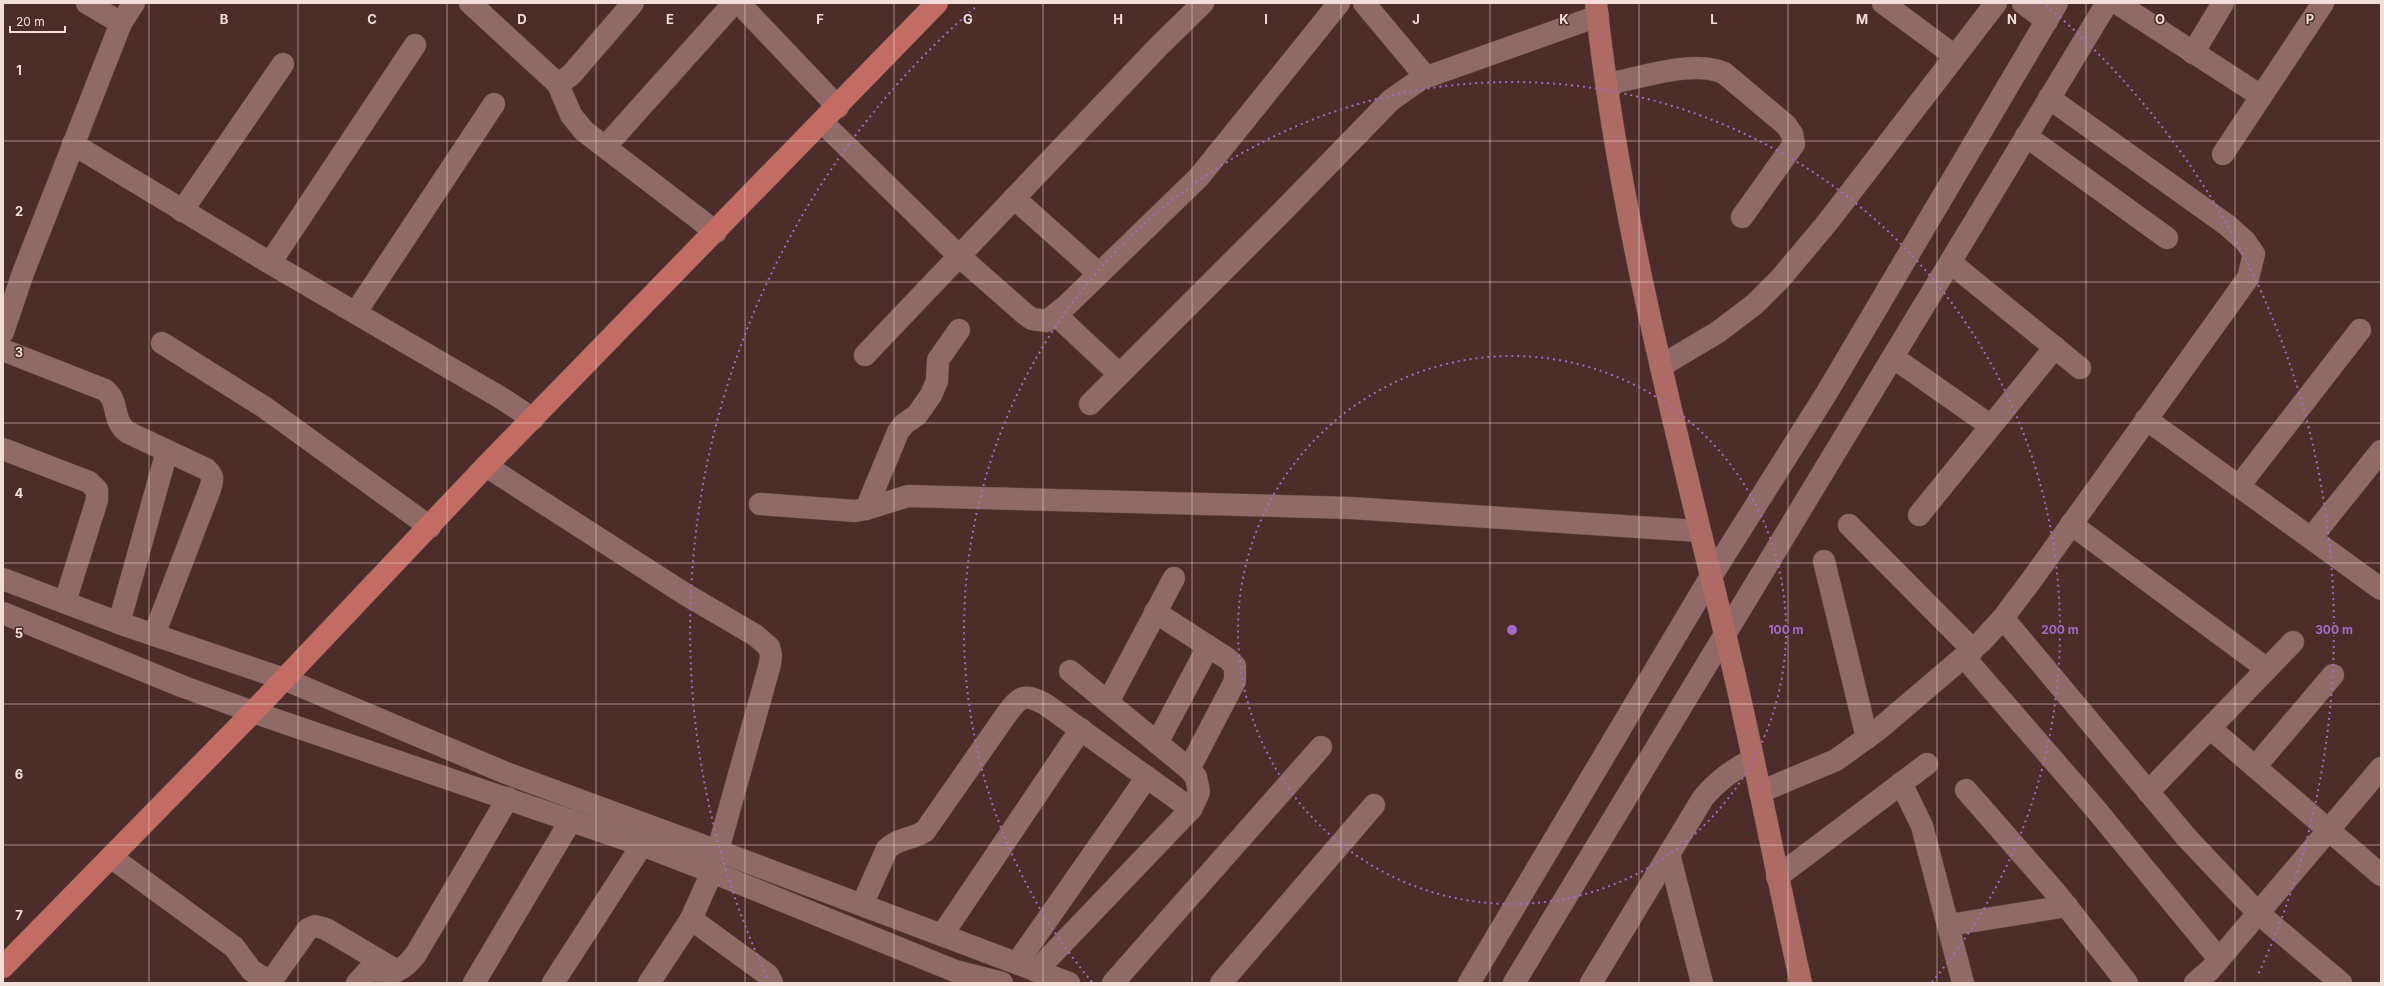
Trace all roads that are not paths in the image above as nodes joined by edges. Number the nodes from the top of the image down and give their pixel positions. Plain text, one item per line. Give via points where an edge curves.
1 (87, 3) edge
2 (134, 3) edge
3 (470, 3) edge
4 (633, 3) edge
5 (734, 3) edge
6 (739, 3) edge
7 (937, 3) edge
8 (1203, 3) edge
9 (1339, 3) edge
10 (1364, 3) edge
11 (1882, 3) edge
12 (1996, 3) edge
13 (2023, 3) edge
14 (2107, 3) edge
15 (2117, 3) edge
16 (2223, 3) edge
17 (2323, 3) edge
18 (1597, 10) edge
19 (2052, 12) edge
20 (121, 23) junction
21 (415, 45) dead end
22 (2193, 53) junction
23 (1955, 56) junction
24 (283, 64) dead end
25 (1426, 77) junction
26 (558, 84) junction
27 (1607, 84) junction
28 (2261, 96) junction
29 (2049, 98) junction
30 (494, 104) dead end
31 (838, 107) junction
32 (822, 122) junction
33 (2026, 136) junction
34 (73, 144) junction
35 (605, 148) junction
36 (2223, 154) dead end
37 (1014, 198) junction
38 (182, 211) junction
39 (1742, 217) dead end
40 (716, 232) junction
41 (2167, 238) dead end
42 (958, 256) junction
43 (270, 263) junction
44 (1951, 263) junction
45 (1098, 273) junction
46 (11, 281) edge
47 (356, 312) junction
48 (1056, 315) junction
49 (3, 330) edge
50 (958, 330) dead end
51 (2360, 330) dead end
52 (162, 343) dead end
53 (2055, 348) junction
54 (3, 350) edge
55 (865, 355) dead end
56 (1894, 358) junction
57 (1661, 366) junction
58 (2080, 368) dead end
59 (1119, 374) junction
60 (1090, 404) dead end
61 (533, 419) junction
62 (2146, 419) junction
63 (1991, 426) junction
64 (3, 449) edge
65 (167, 451) junction
66 (2381, 451) edge
67 (486, 466) junction
68 (2239, 486) junction
69 (760, 504) dead end
70 (866, 510) junction
71 (1919, 515) dead end
72 (2071, 524) junction
73 (1849, 525) dead end
74 (430, 527) junction
75 (1699, 531) junction
76 (2312, 538) junction
77 (1824, 562) dead end
78 (1174, 578) dead end
79 (3, 579) edge
80 (1712, 583) junction
81 (2381, 589) edge
82 (65, 602) junction
83 (1156, 612) junction
84 (3, 613) edge
85 (2003, 618) junction
86 (119, 623) junction
87 (1724, 628) junction
88 (154, 635) junction
89 (2293, 642) dead end
90 (1208, 647) junction
91 (1969, 653) junction
92 (2267, 669) junction
93 (1070, 671) dead end
94 (2333, 675) dead end
95 (281, 682) junction
96 (1108, 702) junction
97 (257, 708) junction
98 (1080, 729) junction
99 (2211, 729) junction
100 (1867, 738) junction
101 (1157, 743) junction
102 (1321, 748) dead end
103 (1753, 759) junction
104 (1927, 764) dead end
105 (2255, 767) junction
106 (2381, 768) edge
107 (1189, 769) junction
108 (1147, 777) junction
109 (1901, 783) junction
110 (1966, 790) dead end
111 (1760, 792) junction
112 (2148, 792) junction
113 (508, 798) junction
114 (1374, 805) dead end
115 (1191, 809) junction
116 (571, 820) junction
117 (2329, 830) junction
118 (642, 845) junction
119 (718, 850) junction
120 (1669, 854) junction
121 (111, 857) junction
122 (712, 872) junction
123 (2381, 875) edge
124 (1777, 877) junction
125 (862, 905) junction
126 (2067, 906) junction
127 (2258, 914) junction
128 (691, 919) junction
129 (1948, 925) junction
130 (942, 935) junction
131 (2219, 959) junction
132 (3, 967) edge
133 (1027, 967) junction
134 (397, 971) junction
135 (2202, 981) edge
136 (357, 983) edge
137 (474, 983) edge
138 (553, 983) edge
139 (649, 983) edge
140 (772, 983) edge
141 (1002, 983) edge
142 (1069, 983) edge
143 (1113, 983) edge
144 (1221, 983) edge
145 (1469, 983) edge
146 (1514, 983) edge
147 (1591, 983) edge
148 (1702, 983) edge
149 (1800, 983) edge
150 (1963, 983) edge
151 (2127, 983) edge
152 (2341, 983) edge

1 - 20 street
2 - 20 street
3 - 26 street
4 - 26 street via 571,75
5 - 35 street
6 - 31 street
7 - 31 highway
8 - 37 street
9 - 45 street via 1199,177
10 - 25 street
11 - 23 street
12 - 23 street
13 - 19 street
14 - 29 street
15 - 22 street
16 - 22 street
17 - 28 street
18 - 25 street
18 - 27 main road
19 - 80 street
20 - 34 street
21 - 43 street
22 - 28 street
23 - 57 street via 1826,223 1768,292 1718,332
24 - 38 street
25 - 59 street via 1407,87 1391,100
26 - 35 street via 576,121
27 - 39 street via 1690,68 1714,69 1724,73 1786,125 1792,134 1794,144
27 - 57 main road via 1624,191
28 - 36 street
29 - 33 street
29 - 62 street via 2227,225 2245,241 2254,254 2248,278
30 - 47 street
31 - 32 highway
32 - 40 highway
32 - 42 street
33 - 41 street
33 - 44 street
34 - 38 street
34 - 46 street
35 - 40 street
37 - 42 street
37 - 45 street
38 - 43 street
40 - 61 highway
42 - 48 street via 1032,319 1047,320
42 - 55 street
43 - 47 street
44 - 53 street
44 - 56 street
45 - 48 street
46 - 49 street
47 - 61 street
48 - 59 street
50 - 70 street via 938,360 937,381 931,395 917,415 898,432
51 - 68 street
52 - 74 street via 264,407
53 - 58 street
53 - 63 street
54 - 65 street via 105,390 112,396 119,425 127,432
56 - 63 street
56 - 87 street
57 - 75 main road
59 - 60 street
61 - 67 highway
62 - 68 street
62 - 72 street
63 - 71 street
64 - 82 street via 89,482 97,490 97,500
65 - 86 street
65 - 88 street via 206,469 213,479
66 - 76 street
67 - 74 highway
67 - 119 street via 685,594 755,635 768,648 771,655 770,664
68 - 76 street
69 - 70 street
70 - 75 street via 908,496 940,496 1351,508
72 - 85 street
72 - 92 street
73 - 91 street
74 - 95 highway
75 - 80 main road
76 - 81 street
77 - 100 street
78 - 83 street
79 - 82 street
80 - 87 main road
80 - 145 street
82 - 86 street
83 - 90 street
83 - 96 street
84 - 97 street via 184,686
85 - 91 street
85 - 112 street
86 - 88 street
87 - 103 main road
87 - 146 street
88 - 95 street
89 - 92 street
90 - 101 street
90 - 107 street via 1235,666 1235,681
91 - 100 street
91 - 131 street
92 - 99 street
93 - 96 street
94 - 105 street
95 - 97 highway
95 - 119 street via 506,773
96 - 101 street
97 - 113 street
97 - 121 highway
98 - 108 street
98 - 125 street via 1032,698 1023,697 1017,700 925,831 894,842 888,848
98 - 130 street
99 - 105 street
99 - 112 street
100 - 111 street via 1836,760
101 - 107 street
102 - 143 street
103 - 111 main road
103 - 120 street via 1729,771 1716,782 1703,798
104 - 109 street
105 - 117 street
106 - 117 street
107 - 115 street via 1200,786 1200,792
108 - 115 street
108 - 133 street
109 - 124 street
109 - 129 street via 1922,826
110 - 126 street
111 - 124 main road
112 - 127 street
113 - 116 street
113 - 134 street via 416,954 406,968
114 - 144 street
115 - 133 street
116 - 118 street
116 - 137 street
117 - 123 street
117 - 127 street
118 - 122 street
118 - 138 street
119 - 125 street
120 - 147 street
120 - 148 street
121 - 132 highway
121 - 134 street via 234,947 251,970 260,976 269,979 274,977 308,929 315,926 326,929
122 - 128 street
122 - 141 street via 955,971
124 - 149 main road
125 - 130 street
126 - 129 street
126 - 151 street
127 - 131 street
127 - 152 street
128 - 139 street
128 - 140 street via 768,975
129 - 150 street
130 - 133 street
131 - 135 street
133 - 142 street
134 - 136 street via 369,970

